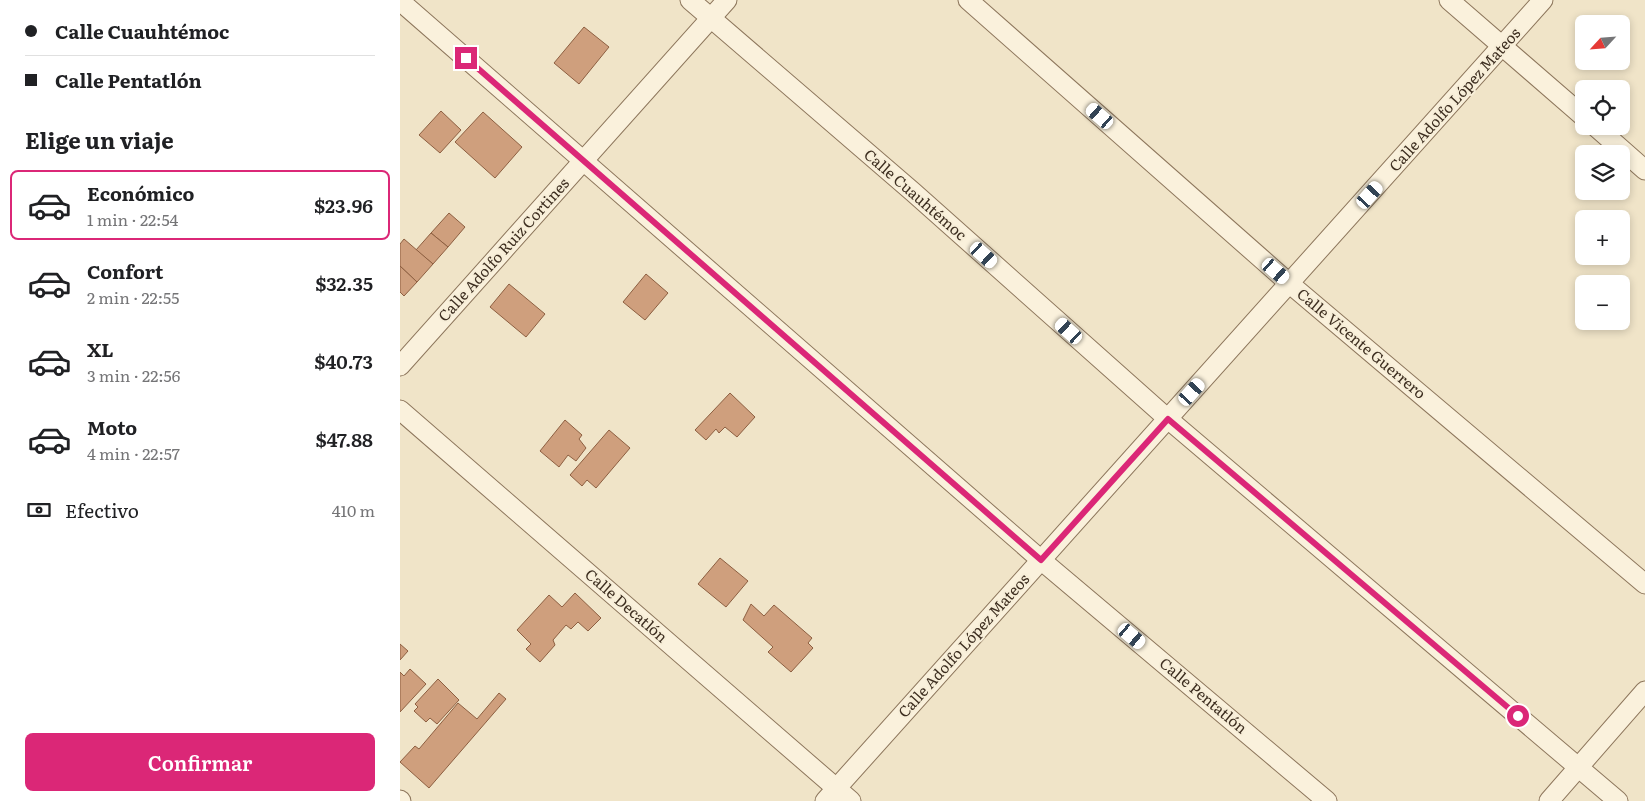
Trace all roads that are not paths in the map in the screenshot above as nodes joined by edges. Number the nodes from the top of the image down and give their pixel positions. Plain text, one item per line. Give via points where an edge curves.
1 (690, 0) edge
2 (727, 0) edge
3 (968, 0) edge
4 (1449, 0) edge
5 (1543, 0) edge
6 (400, 1) edge
7 (710, 18) junction
8 (1503, 47) junction
9 (1575, 109) edge
10 (1605, 135) edge
11 (583, 162) junction
12 (1645, 170) edge
13 (1290, 284) junction
14 (400, 366) edge
15 (400, 410) edge
16 (1168, 419) junction
17 (1041, 560) junction
18 (1645, 584) edge
19 (1645, 691) edge
20 (1579, 767) junction
21 (830, 795) edge
22 (851, 801) edge
23 (1327, 801) edge
24 (1549, 801) edge
25 (1618, 801) edge

1 - 7 street, Calle Cuauhtémoc
2 - 7 street, Calle Adolfo Ruiz Cortines
3 - 13 street, Calle Vicente Guerrero
4 - 8 street
5 - 8 street, Calle Adolfo López Mateos
6 - 11 street, Calle Pentatlón
7 - 11 street, Calle Adolfo Ruiz Cortines
7 - 16 street, Calle Cuauhtémoc via 913,192
8 - 9 street
8 - 13 street, Calle Adolfo López Mateos
10 - 12 street
11 - 14 street, Calle Adolfo Ruiz Cortines
11 - 17 street, Calle Pentatlón
13 - 16 street, Calle Adolfo López Mateos
13 - 18 street, Calle Vicente Guerrero
15 - 21 street, Calle Decatlón
16 - 17 street, Calle Adolfo López Mateos
16 - 20 street, Calle Cuauhtémoc
17 - 21 street, Calle Adolfo López Mateos
17 - 23 street, Calle Pentatlón
19 - 20 street
20 - 24 street
20 - 25 street, Calle Cuauhtémoc
21 - 22 street, Calle Decatlón

